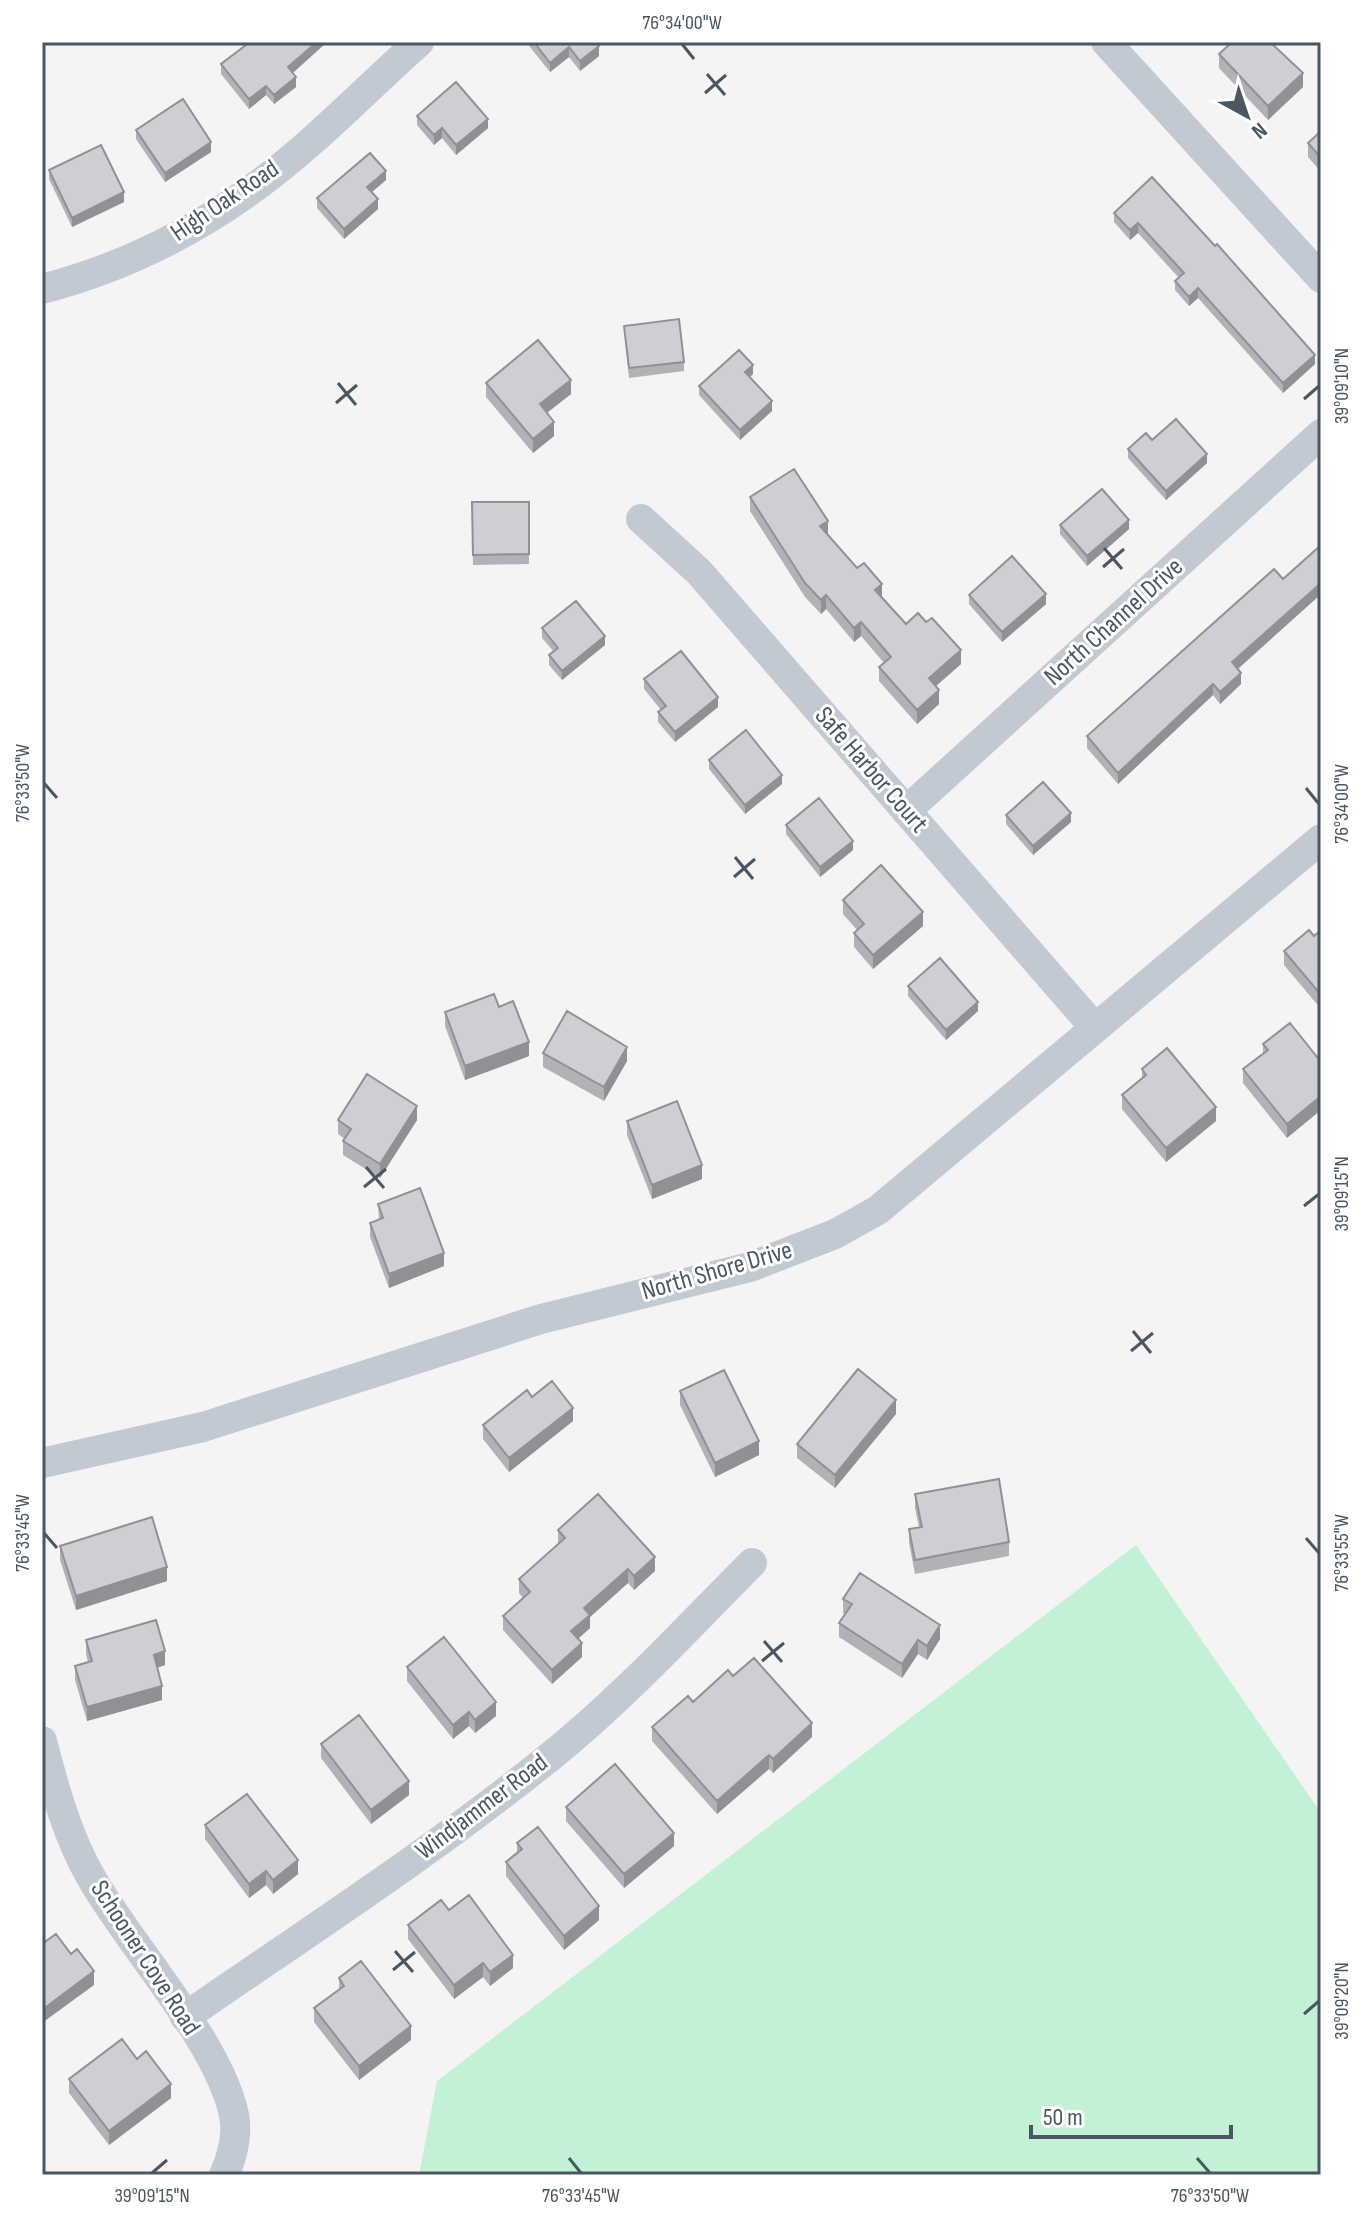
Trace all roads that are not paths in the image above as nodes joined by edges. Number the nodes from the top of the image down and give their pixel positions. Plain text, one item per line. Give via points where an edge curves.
1 (419, 42) edge
2 (1120, 46) edge
3 (1321, 278) edge
4 (42, 289) edge
5 (1321, 434) edge
6 (641, 519) dead end
7 (906, 811) junction
8 (1321, 839) edge
9 (1095, 1028) junction
10 (42, 1463) edge
11 (752, 1563) dead end
12 (42, 1742) edge
13 (185, 2017) junction
14 (224, 2175) edge

1 - 4 street, High Oak Road via 245,194 198,225 130,260
2 - 3 street
5 - 7 street, North Channel Drive
6 - 7 street, Safe Harbor Court via 699,572
7 - 9 street, Safe Harbor Court
8 - 9 street, North Shore Drive
9 - 10 street, North Shore Drive via 878,1210 835,1234 750,1267 541,1319 203,1427
11 - 13 street, Windjammer Road via 551,1756
12 - 13 street, Schooner Cove Road via 53,1786 91,1878
13 - 14 street, Schooner Cove Road via 216,2070 234,2115 234,2140

